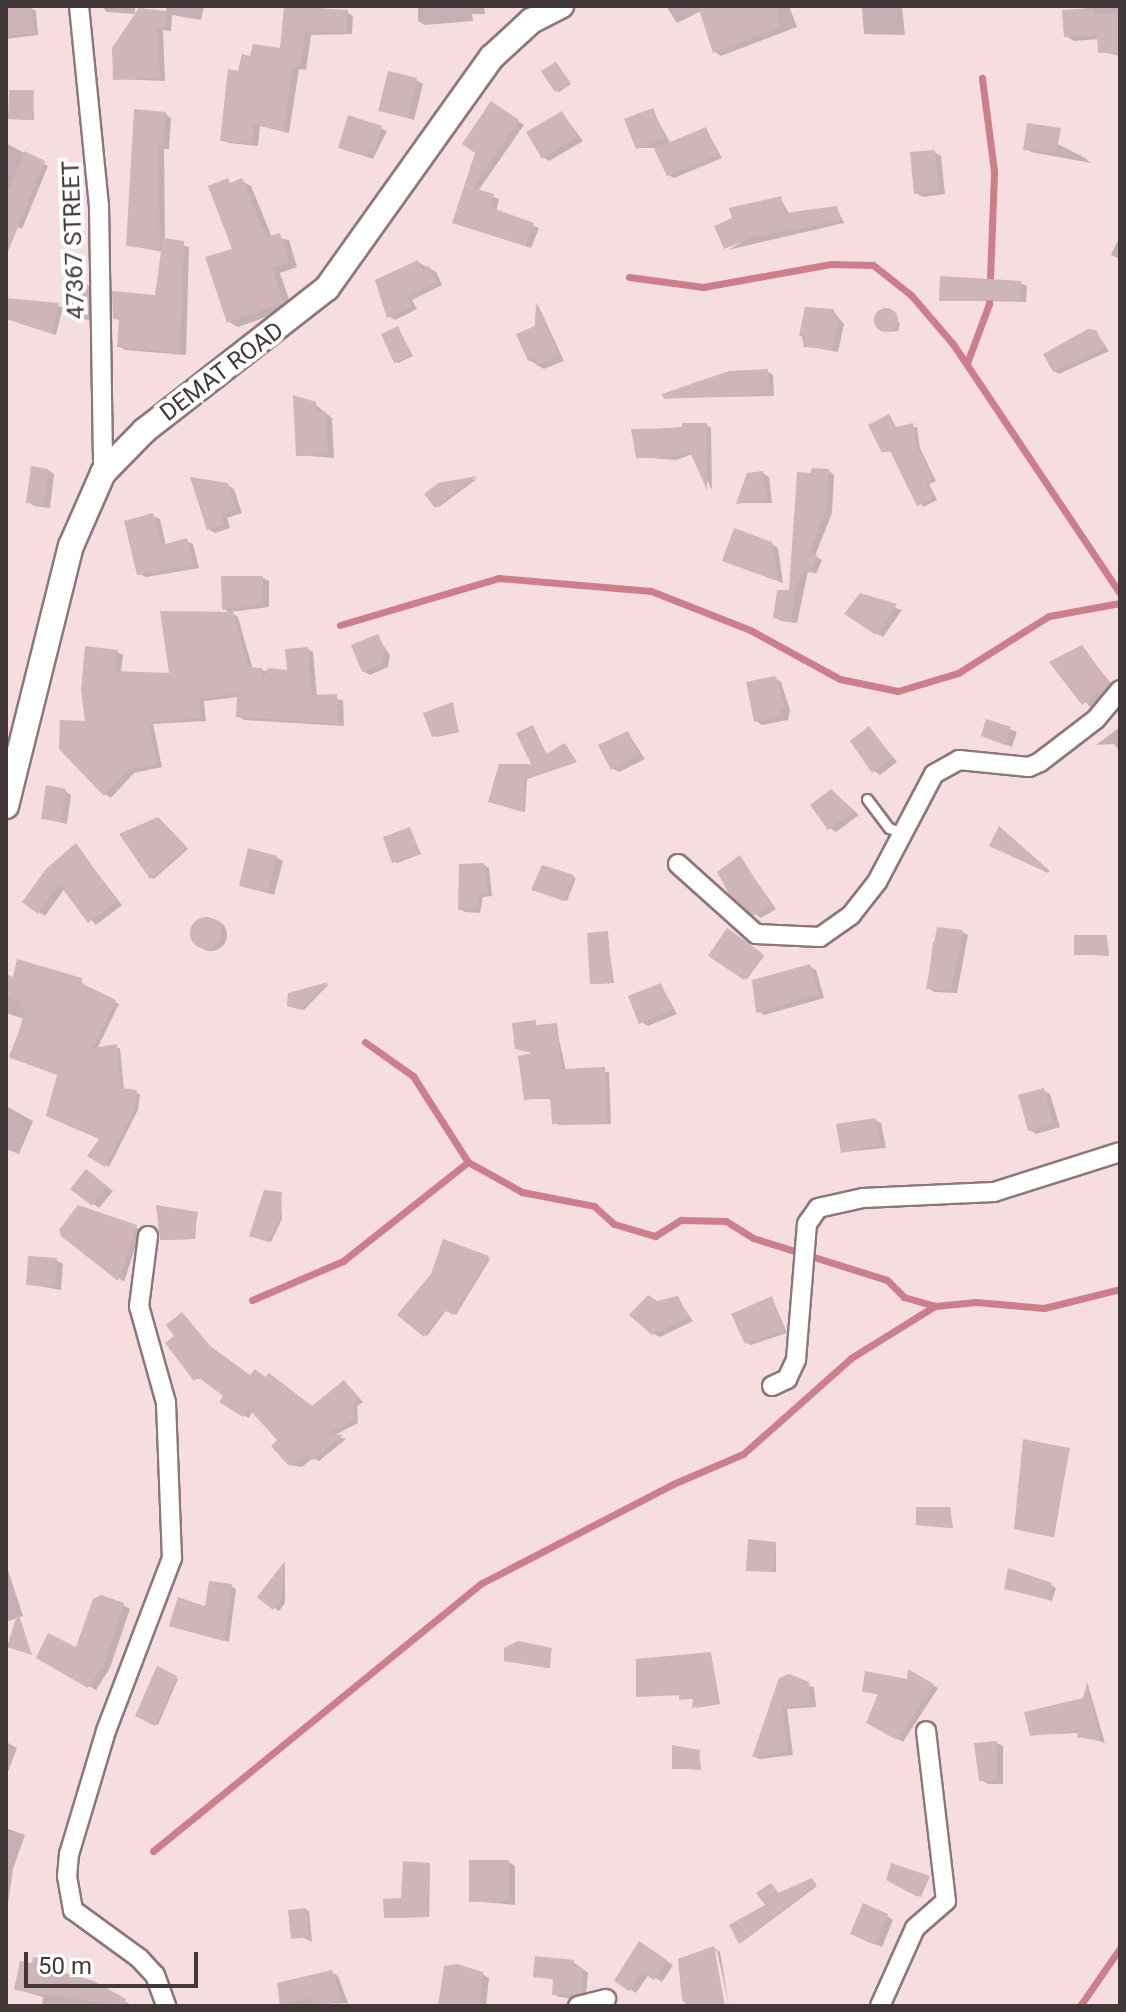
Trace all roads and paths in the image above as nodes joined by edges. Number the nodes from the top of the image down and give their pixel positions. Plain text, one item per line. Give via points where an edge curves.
1 (79, 6) edge
2 (561, 6) edge
3 (103, 473) junction
4 (1120, 690) edge
5 (867, 799) dead end
6 (6, 806) edge
7 (902, 833) junction
8 (678, 864) dead end
9 (1120, 1152) edge
10 (148, 1236) dead end
11 (772, 1386) dead end
12 (926, 1731) dead end
13 (606, 1999) dead end
14 (166, 2006) edge
15 (578, 2006) edge
16 (880, 2006) edge

1 - 3 street, 47367 STREET via 99,205
2 - 3 street, DEMAT ROAD via 531,21 492,57 327,288 144,431
3 - 6 street, DEMAT ROAD via 71,546
4 - 7 street via 1096,719 1029,767 976,759 946,766 924,787
5 - 7 lane via 889,828
7 - 8 street via 877,882 851,915 820,937 756,934
9 - 11 street via 994,1192 832,1201 818,1208 807,1224 796,1360 787,1379
10 - 14 street via 139,1306 166,1403 172,1558 106,1731 67,1876 73,1910 139,1958 155,1975
12 - 16 street via 946,1901 915,1928
13 - 15 street

